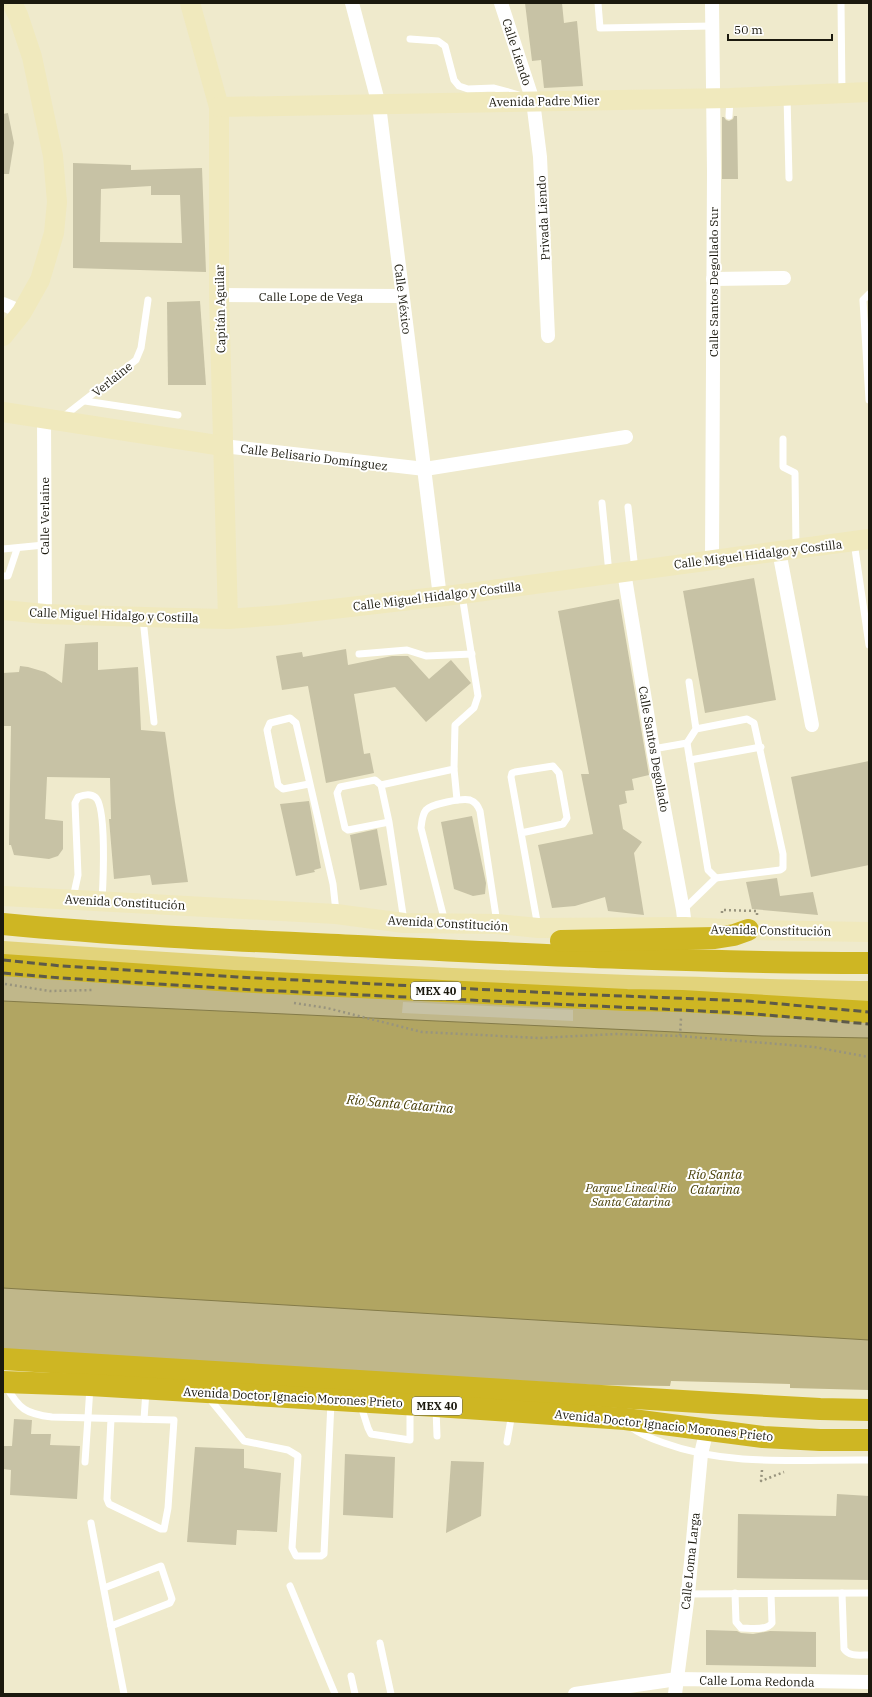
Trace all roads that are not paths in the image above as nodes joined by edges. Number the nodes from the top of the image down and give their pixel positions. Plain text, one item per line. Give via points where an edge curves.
1 (12, 3) edge
2 (190, 3) edge
3 (352, 3) edge
4 (501, 3) edge
5 (598, 3) edge
6 (712, 3) edge
7 (841, 3) edge
8 (712, 26) junction
9 (410, 39) dead end
10 (869, 92) edge
11 (842, 93) junction
12 (787, 95) junction
13 (533, 101) junction
14 (724, 104) junction
15 (379, 105) junction
16 (219, 107) junction
17 (789, 178) dead end
18 (784, 278) dead end
19 (713, 279) junction
20 (869, 294) edge
21 (219, 295) junction
22 (402, 296) junction
23 (148, 300) dead end
24 (3, 304) edge
25 (22, 312) junction
26 (3, 336) edge
27 (548, 336) dead end
28 (869, 400) edge
29 (85, 401) junction
30 (3, 412) edge
31 (178, 415) dead end
32 (51, 419) junction
33 (626, 437) dead end
34 (783, 439) dead end
35 (223, 446) junction
36 (425, 469) junction
37 (602, 503) dead end
38 (628, 507) dead end
39 (861, 540) edge
40 (44, 545) junction
41 (17, 549) junction
42 (3, 550) edge
43 (787, 550) junction
44 (712, 560) junction
45 (623, 572) junction
46 (3, 576) edge
47 (462, 594) junction
48 (440, 597) junction
49 (3, 610) edge
50 (45, 614) junction
51 (142, 617) junction
52 (228, 619) junction
53 (869, 645) edge
54 (359, 654) dead end
55 (472, 654) junction
56 (689, 682) dead end
57 (154, 722) dead end
58 (812, 725) dead end
59 (696, 729) junction
60 (688, 743) junction
61 (761, 747) junction
62 (653, 749) junction
63 (690, 760) junction
64 (454, 769) junction
65 (309, 784) junction
66 (381, 785) junction
67 (457, 800) junction
68 (389, 822) junction
69 (521, 833) junction
70 (716, 878) junction
71 (3, 896) edge
72 (72, 900) junction
73 (102, 901) junction
74 (336, 914) junction
75 (684, 919) junction
76 (752, 920) junction
77 (404, 923) junction
78 (3, 924) edge
79 (445, 924) junction
80 (497, 924) junction
81 (538, 928) junction
82 (869, 932) edge
83 (3, 952) edge
84 (483, 952) junction
85 (869, 963) edge
86 (3, 965) edge
87 (869, 992) edge
88 (869, 1012) edge
89 (3, 1359) edge
90 (3, 1382) edge
91 (90, 1385) junction
92 (146, 1389) junction
93 (205, 1392) junction
94 (331, 1399) junction
95 (359, 1401) junction
96 (410, 1404) junction
97 (436, 1406) junction
98 (869, 1410) edge
99 (513, 1411) junction
100 (88, 1418) junction
101 (111, 1418) junction
102 (144, 1419) junction
103 (625, 1419) junction
104 (707, 1429) junction
105 (437, 1436) dead end
106 (869, 1440) edge
107 (506, 1442) dead end
108 (701, 1454) junction
109 (869, 1460) edge
110 (85, 1462) dead end
111 (91, 1523) dead end
112 (290, 1586) dead end
113 (104, 1588) junction
114 (842, 1593) junction
115 (869, 1593) edge
116 (688, 1594) junction
117 (735, 1594) junction
118 (771, 1594) junction
119 (111, 1626) junction
120 (380, 1643) dead end
121 (869, 1655) edge
122 (351, 1676) dead end
123 (676, 1679) junction
124 (869, 1682) edge
125 (646, 1684) junction
126 (124, 1694) edge
127 (335, 1694) edge
128 (355, 1694) edge
129 (391, 1694) edge
130 (575, 1694) edge
131 (668, 1694) edge
132 (675, 1694) edge

1 - 25 street via 32,57 53,156 56,202 54,233 40,280
2 - 16 street, Capitán Aguilar
3 - 15 street, Calle México
4 - 13 street, Calle Liendo
5 - 8 lane via 600,28
6 - 8 street, Calle Santos Degollado Sur
7 - 11 lane
8 - 14 street, Calle Santos Degollado Sur
9 - 13 lane via 438,41 446,46 454,80 460,86 468,89 494,88
10 - 11 street, Avenida Padre Mier
11 - 12 street, Avenida Padre Mier
12 - 14 street, Avenida Padre Mier
12 - 17 lane
13 - 14 street, Avenida Padre Mier
13 - 15 street, Avenida Padre Mier
13 - 27 street, Privada Liendo via 540,157
14 - 19 street, Calle Santos Degollado Sur
15 - 16 street, Avenida Padre Mier
15 - 22 street, Calle México
16 - 21 street, Capitán Aguilar
18 - 19 street
19 - 44 street, Calle Santos Degollado Sur
20 - 28 lane via 863,300
21 - 22 street, Calle Lope de Vega
21 - 35 street, Capitán Aguilar
22 - 36 street, Calle México
23 - 29 lane, Verlaine via 141,348 136,360
24 - 25 street
25 - 26 street
29 - 31 lane
29 - 32 lane, Verlaine
30 - 32 street, Calle Belisario Domínguez
32 - 35 street, Calle Belisario Domínguez
32 - 40 street, Calle Verlaine
33 - 36 street, Calle Belisario Domínguez
34 - 43 lane via 783,467 795,473
35 - 36 street, Calle Belisario Domínguez
35 - 52 street, Capitán Aguilar
36 - 48 street, Calle México
37 - 45 lane
38 - 45 lane
39 - 43 street, Calle Miguel Hidalgo y Costilla
39 - 53 lane
40 - 41 lane
40 - 50 street, Calle Verlaine
41 - 42 lane
41 - 46 lane via 8,576
43 - 44 street, Calle Miguel Hidalgo y Costilla
43 - 58 street
44 - 45 street, Calle Miguel Hidalgo y Costilla
45 - 47 street, Calle Miguel Hidalgo y Costilla
45 - 62 street, Calle Santos Degollado
47 - 48 street, Calle Miguel Hidalgo y Costilla
47 - 55 lane
48 - 52 street, Calle Miguel Hidalgo y Costilla
49 - 50 street, Calle Miguel Hidalgo y Costilla
50 - 51 street, Calle Miguel Hidalgo y Costilla
51 - 52 street, Calle Miguel Hidalgo y Costilla
51 - 57 lane
54 - 55 lane via 407,650 426,656
55 - 64 lane via 478,702 455,725
56 - 59 lane
59 - 60 lane
59 - 61 lane via 751,720 756,726
60 - 62 lane
60 - 63 lane
61 - 63 lane
61 - 70 lane via 783,854 783,868
62 - 75 street, Calle Santos Degollado
63 - 70 lane via 708,870
64 - 66 lane
64 - 67 lane
65 - 65 lane via 294,721 290,718 270,723 267,730 278,786 283,789
65 - 74 lane via 333,884
66 - 68 lane
66 - 68 lane via 375,780 340,787 337,793 343,827 348,830
67 - 79 lane via 428,808 422,816 420,828
67 - 80 lane via 476,803 480,811
68 - 77 lane
69 - 69 lane via 511,782 512,773 554,766 559,773 566,821 563,824
69 - 81 lane
70 - 75 lane
71 - 72 street, Avenida Constitución
72 - 73 street, Avenida Constitución
72 - 73 lane via 78,875 75,803 78,797 89,794 96,797 103,813
73 - 74 street, Avenida Constitución
74 - 77 street, Avenida Constitución
75 - 76 street, Avenida Constitución
75 - 81 street, Avenida Constitución
76 - 82 street, Avenida Constitución
76 - 84 highway via 734,935 716,938 517,942 498,945
77 - 79 street, Avenida Constitución
78 - 84 highway via 101,933
79 - 80 street, Avenida Constitución
80 - 81 street, Avenida Constitución
83 - 87 main road via 193,966 531,982
84 - 85 highway via 793,963
86 - 88 highway, MEX 40 via 233,981
89 - 98 highway, Avenida Doctor Ignacio Morones Prieto / MEX 40 via 715,1403
90 - 91 highway, Avenida Doctor Ignacio Morones Prieto / MEX 40
90 - 100 lane via 15,1402 35,1415
91 - 92 highway, Avenida Doctor Ignacio Morones Prieto / MEX 40
91 - 100 lane
92 - 93 highway, Avenida Doctor Ignacio Morones Prieto / MEX 40
92 - 102 lane
93 - 94 highway, Avenida Doctor Ignacio Morones Prieto / MEX 40
93 - 94 lane via 244,1441 288,1450 298,1456 292,1548 296,1556 324,1554
94 - 95 highway, Avenida Doctor Ignacio Morones Prieto / MEX 40
95 - 96 highway, Avenida Doctor Ignacio Morones Prieto / MEX 40
95 - 96 lane via 371,1434 410,1440
96 - 97 highway, Avenida Doctor Ignacio Morones Prieto / MEX 40
97 - 99 highway, Avenida Doctor Ignacio Morones Prieto / MEX 40
97 - 105 lane
99 - 103 highway, Avenida Doctor Ignacio Morones Prieto / MEX 40
99 - 107 lane
100 - 101 lane
100 - 110 lane
101 - 102 lane
101 - 102 lane via 107,1499 109,1504 163,1530 168,1508 174,1422
103 - 104 highway, Avenida Doctor Ignacio Morones Prieto / MEX 40
103 - 108 lane via 646,1436
104 - 106 highway, Avenida Doctor Ignacio Morones Prieto / MEX 40 via 763,1437
104 - 108 street, Calle Loma Larga
108 - 109 lane via 732,1459
108 - 116 street, Calle Loma Larga
111 - 113 lane
112 - 127 lane
113 - 119 lane
113 - 119 lane via 161,1566 172,1599 170,1603
114 - 115 lane
114 - 118 lane
114 - 121 lane via 844,1649 852,1655
116 - 117 lane
116 - 123 street, Calle Loma Larga
117 - 118 lane
117 - 118 lane via 736,1622 741,1628 766,1628 772,1623
119 - 126 lane
120 - 129 lane
122 - 128 lane
123 - 124 street, Calle Loma Redonda
123 - 125 street, Calle Loma Redonda
123 - 132 street, Calle Loma Larga
125 - 130 street, Calle Loma Redonda
125 - 131 street

